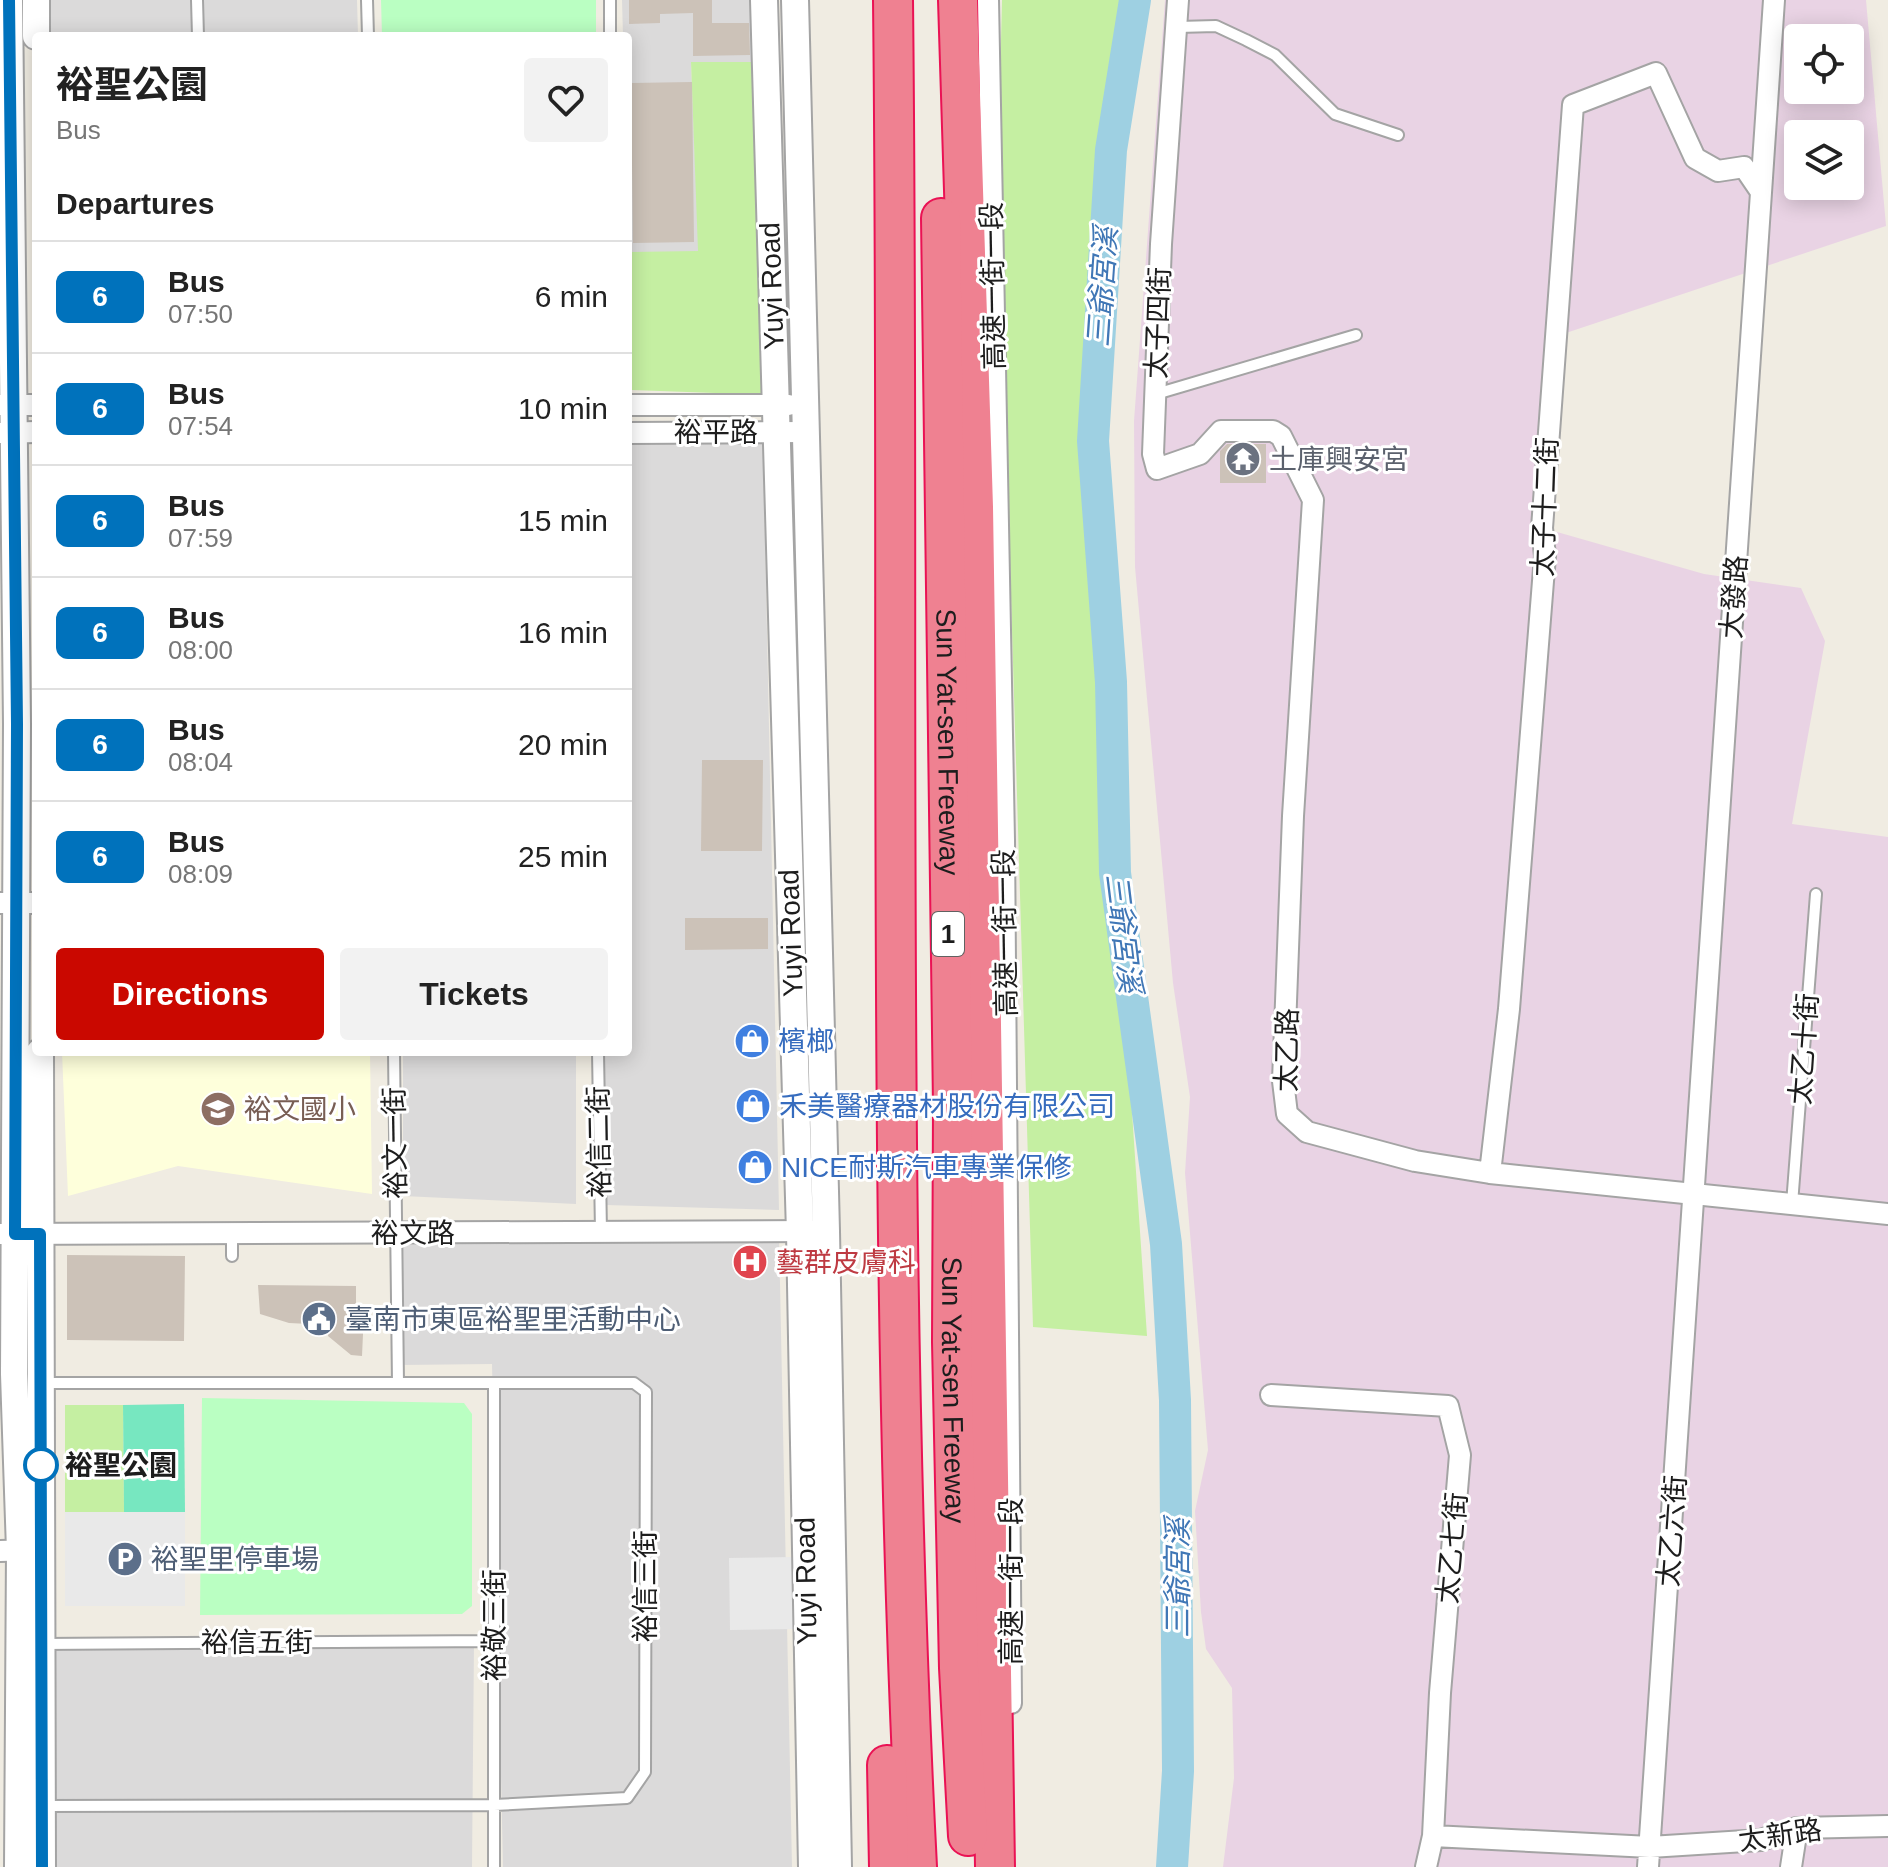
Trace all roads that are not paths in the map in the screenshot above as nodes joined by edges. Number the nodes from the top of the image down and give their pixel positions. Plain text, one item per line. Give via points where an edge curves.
1 (9, 0) edge
2 (36, 0) edge
3 (197, 0) edge
4 (367, 0) edge
5 (610, 0) edge
6 (764, 0) edge
7 (795, 0) edge
8 (893, 0) edge
9 (938, 0) edge
10 (958, 0) edge
11 (988, 0) edge
12 (1178, 0) edge
13 (1774, 0) edge
14 (1178, 27) junction
15 (36, 32) edge
16 (198, 32) edge
17 (368, 32) edge
18 (610, 32) edge
19 (1398, 135) dead end
20 (1761, 192) junction
21 (1356, 335) dead end
22 (1156, 394) junction
23 (17, 405) edge
24 (632, 405) edge
25 (776, 405) junction
26 (805, 405) junction
27 (17, 432) edge
28 (776, 432) junction
29 (805, 432) junction
30 (632, 433) edge
31 (1299, 471) joint
32 (1816, 894) dead end
33 (17, 903) edge
34 (40, 1056) edge
35 (394, 1056) edge
36 (598, 1056) edge
37 (1490, 1173) junction
38 (1695, 1195) junction
39 (1792, 1204) junction
40 (1888, 1214) edge
41 (813, 1231) junction
42 (232, 1232) junction
43 (601, 1232) junction
44 (18, 1234) edge
45 (396, 1234) junction
46 (232, 1256) dead end
47 (896, 1263) junction
48 (28, 1383) junction
49 (398, 1383) junction
50 (494, 1383) junction
51 (1271, 1395) dead end
52 (21, 1550) edge
53 (496, 1641) junction
54 (31, 1643) junction
55 (494, 1805) junction
56 (30, 1806) junction
57 (1888, 1826) edge
58 (1797, 1828) junction
59 (1433, 1836) junction
60 (1649, 1857) edge
61 (992, 1861) edge
62 (18, 1867) edge
63 (42, 1867) edge
64 (494, 1867) edge
65 (812, 1867) edge
66 (838, 1867) edge
67 (889, 1867) edge
68 (917, 1867) edge
69 (1426, 1867) edge
70 (1791, 1867) edge

1 - 23 street
2 - 15 street
3 - 16 lane
4 - 17 lane
5 - 18 lane
6 - 25 street, Yuyi Road
7 - 26 street, Yuyi Road
8 - 47 highway, Sun Yat-sen Freeway / 1
9 - 61 highway, Sun Yat-sen Freeway / 1 via 959,1668
10 - 61 highway via 985,1101
11 - 61 street, 高速一街一段 via 1011,1437
12 - 14 street, 太子四街
13 - 20 street, 大發路
14 - 19 lane via 1216,26 1246,40 1275,55 1335,114
14 - 22 street, 太子四街
20 - 37 street, 太子十二街 via 1744,167 1718,171 1695,158 1656,73 1573,105 1542,528 1545,556 1509,1009
20 - 38 street, 大發路
21 - 22 lane
22 - 31 street, 太子四街 via 1157,469 1200,454 1221,431 1240,430 1281,436
23 - 27 street
24 - 25 street, 裕平路
25 - 26 street, 裕平路
25 - 28 street, Yuyi Road
26 - 29 street, Yuyi Road
27 - 33 street
28 - 29 street, 裕平路
28 - 30 street, 裕平路
28 - 41 street, Yuyi Road
29 - 41 street, Yuyi Road
31 - 37 street, 太乙路 via 1313,500 1293,816 1283,1081 1287,1114 1307,1132 1415,1161
32 - 39 lane, 太乙十街
33 - 44 street
34 - 44 street
35 - 45 lane, 裕文一街
36 - 43 lane, 裕信二街
37 - 38 street, 太乙路
38 - 39 street, 太乙路
38 - 60 street, 太乙六街
39 - 40 street, 太乙路
41 - 43 street, 裕文路
41 - 65 street, Yuyi Road
41 - 66 street, Yuyi Road
42 - 44 street, 裕文路
42 - 45 street, 裕文路
42 - 46 lane
43 - 45 street, 裕文路
44 - 48 street
45 - 49 lane, 裕文一街
47 - 67 highway via 880,1379
47 - 68 highway, Sun Yat-sen Freeway / 1
48 - 49 lane, 裕信三街
48 - 52 street
49 - 50 lane, 裕信三街
50 - 53 lane, 裕敬三街
50 - 55 lane, 裕信三街 via 634,1383 646,1392 645,1772 627,1798
51 - 59 street, 太乙七街 via 1448,1406 1460,1455
52 - 54 street
53 - 54 lane, 裕信五街
53 - 55 lane, 裕敬三街
54 - 56 street
55 - 56 lane, 裕信三街
55 - 64 lane, 裕敬三街
56 - 62 street
56 - 63 street
57 - 58 street, 太新路
58 - 60 street, 太新路 via 1761,1840
58 - 70 street
59 - 60 street, 太新路
59 - 69 street, 太乙七街

